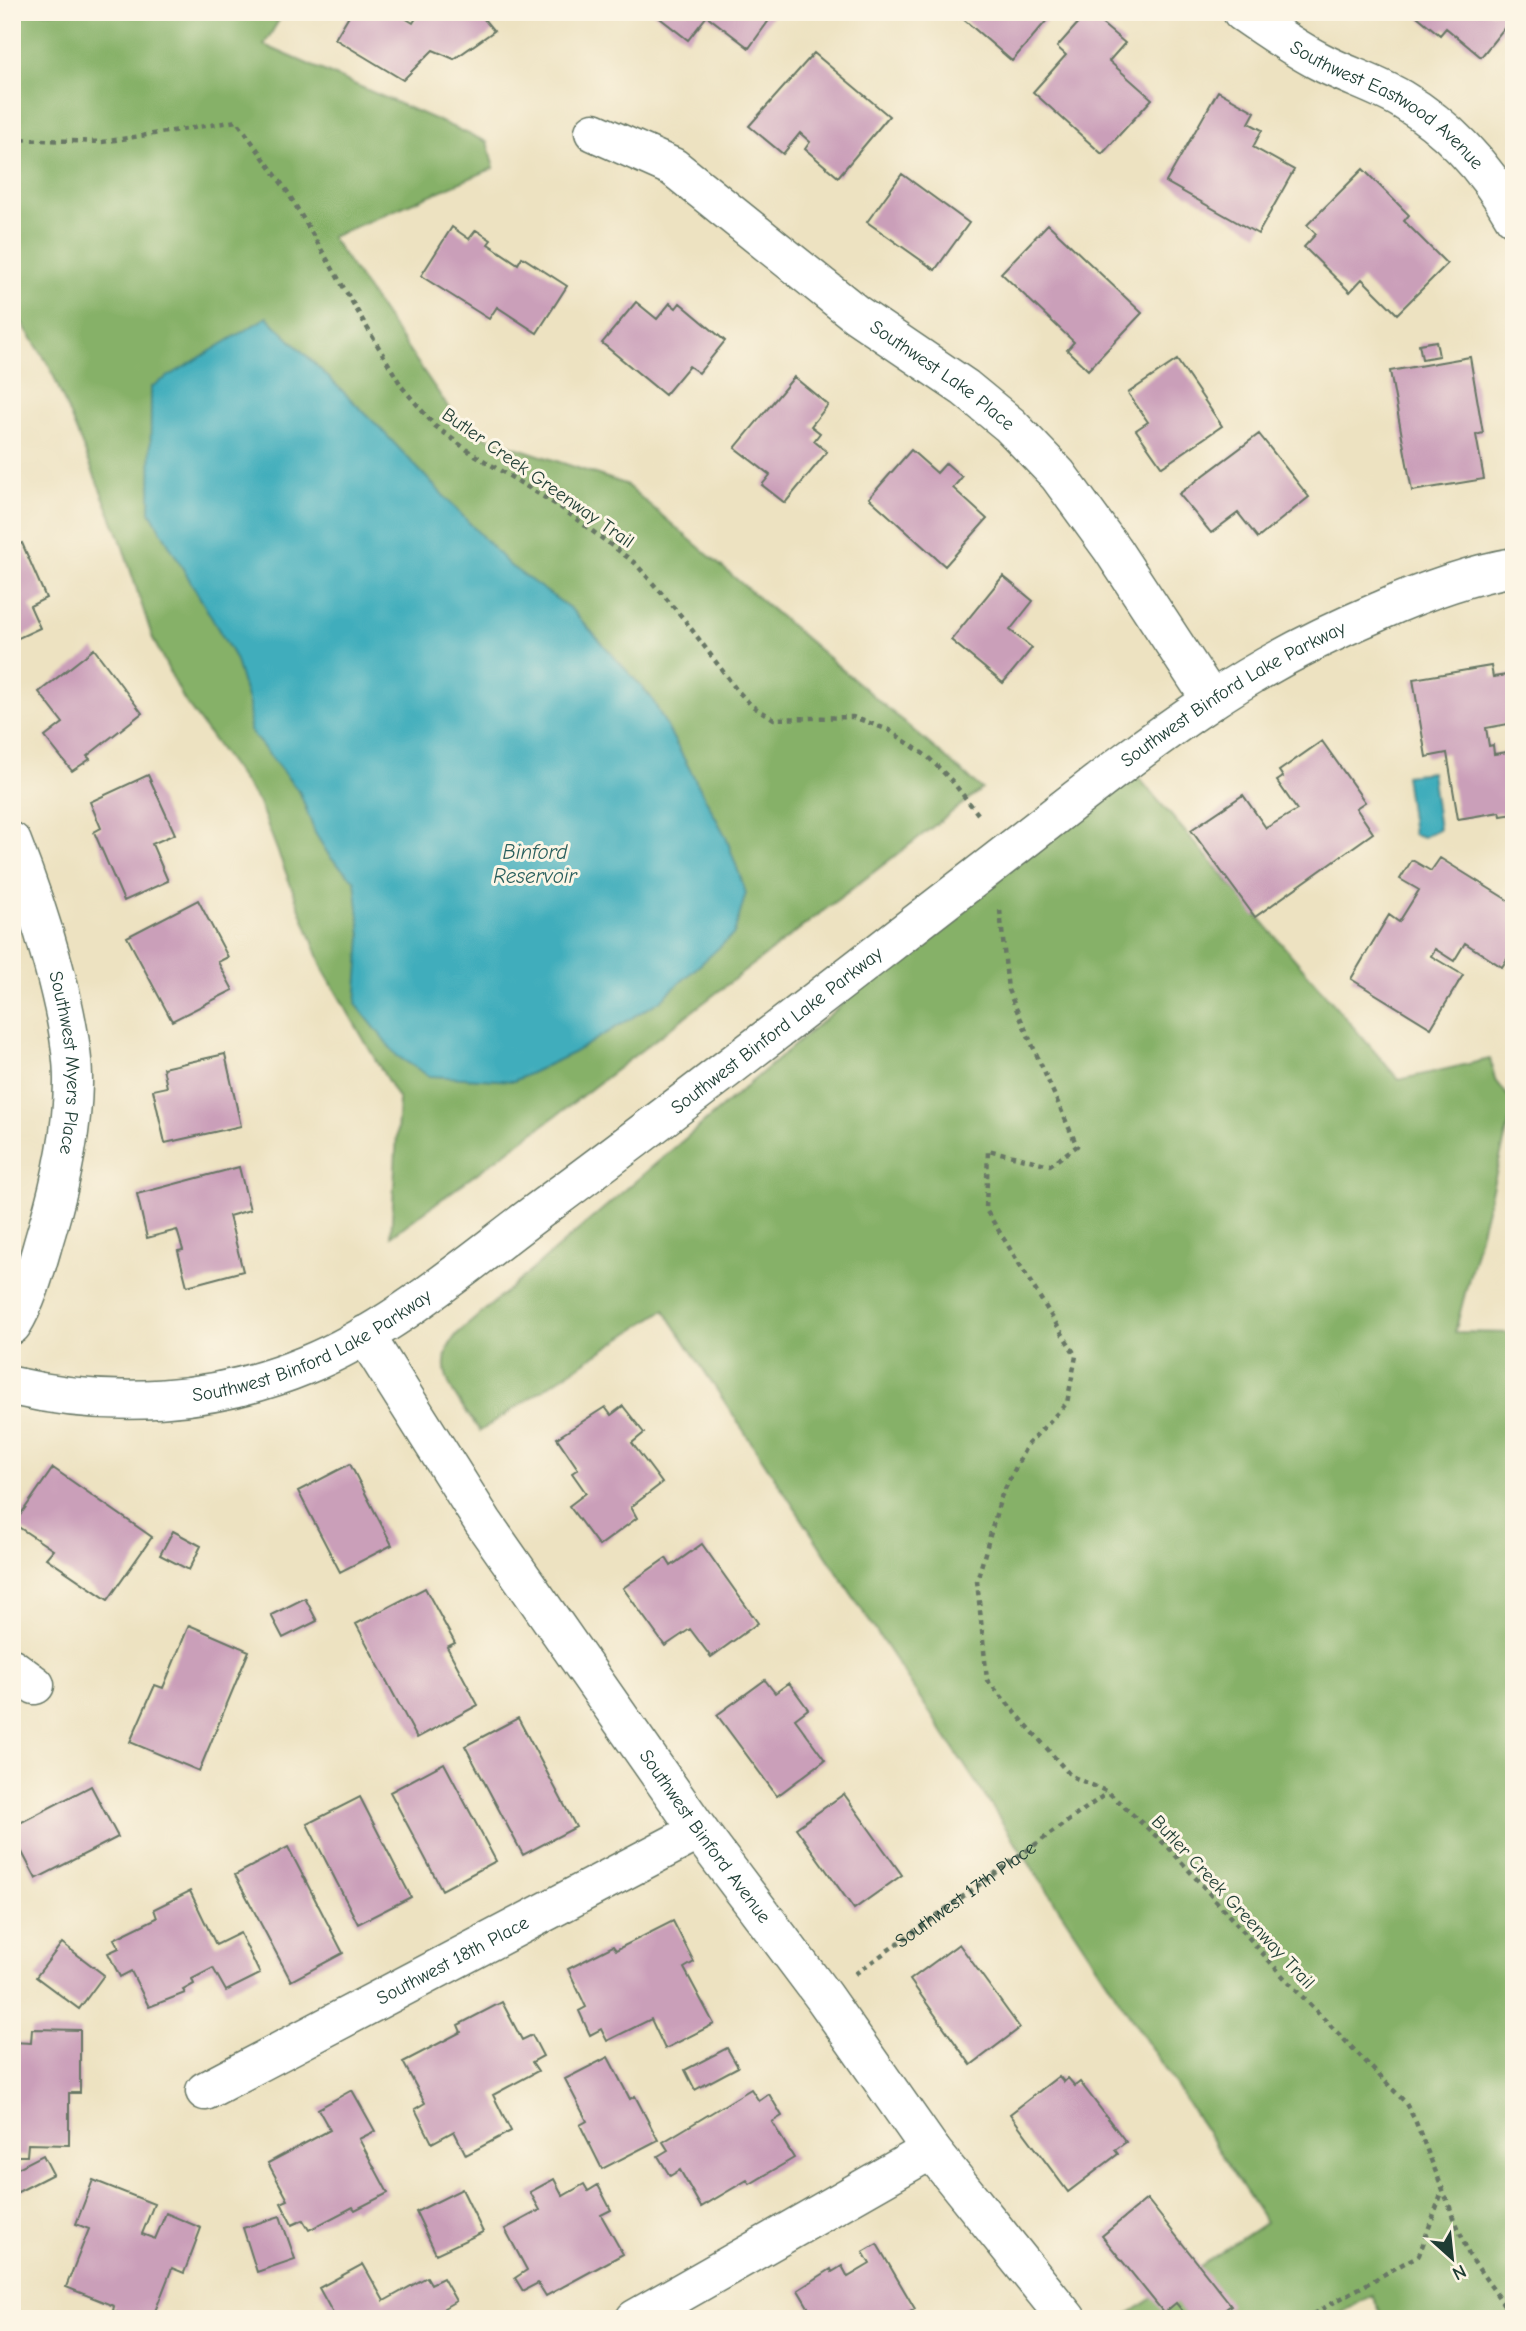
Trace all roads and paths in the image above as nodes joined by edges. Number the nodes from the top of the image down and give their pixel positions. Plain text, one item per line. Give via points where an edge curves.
1 (1242, 12) edge
2 (594, 132) dead end
3 (12, 139) edge
4 (1503, 170) edge
5 (1514, 217) edge
6 (1514, 567) edge
7 (1211, 700) junction
8 (978, 814) dead end
9 (12, 842) edge
10 (1000, 909) dead end
11 (12, 1325) edge
12 (366, 1335) junction
13 (12, 1386) edge
14 (1108, 1793) junction
15 (699, 1831) junction
16 (823, 1997) junction
17 (205, 2091) dead end
18 (931, 2150) junction
19 (1443, 2191) junction
20 (635, 2319) edge
21 (1067, 2319) edge
22 (1304, 2319) edge
23 (1514, 2319) edge

1 - 4 street, Southwest Eastwood Avenue via 1321,62 1401,99 1467,150
2 - 7 street, Southwest Lake Place via 673,167 856,314 965,388 1010,425 1066,485
3 - 8 path, Butler Creek Greenway Trail via 102,142 237,121 287,191 402,387 435,426 560,507 635,563 752,706 775,719 853,718 889,730 929,757
4 - 5 street, Southwest Eastwood Avenue
6 - 7 street, Southwest Binford Lake Parkway via 1439,588 1348,625
7 - 12 street, Southwest Binford Lake Parkway via 617,1153
9 - 11 street, Southwest Myers Place via 60,998 73,1083 61,1182 26,1303
10 - 14 path, Butler Creek Greenway Trail via 1008,990 1077,1146 1050,1165 988,1150 986,1210 1076,1356 1067,1403 1027,1445 1001,1497 977,1581 987,1680 1072,1776
12 - 13 street, Southwest Binford Lake Parkway via 308,1365 211,1393 97,1400
12 - 15 street, Southwest Binford Avenue via 483,1522
14 - 16 path, Southwest 17th Place
14 - 19 path, Butler Creek Greenway Trail via 1169,1848 1405,2102
15 - 16 street, Southwest Binford Avenue
15 - 17 street, Southwest 18th Place
16 - 18 street, Southwest Binford Avenue
18 - 20 street
18 - 21 street, Southwest Binford Avenue
19 - 22 path via 1419,2255
19 - 23 path, Butler Creek Greenway Trail via 1469,2255

